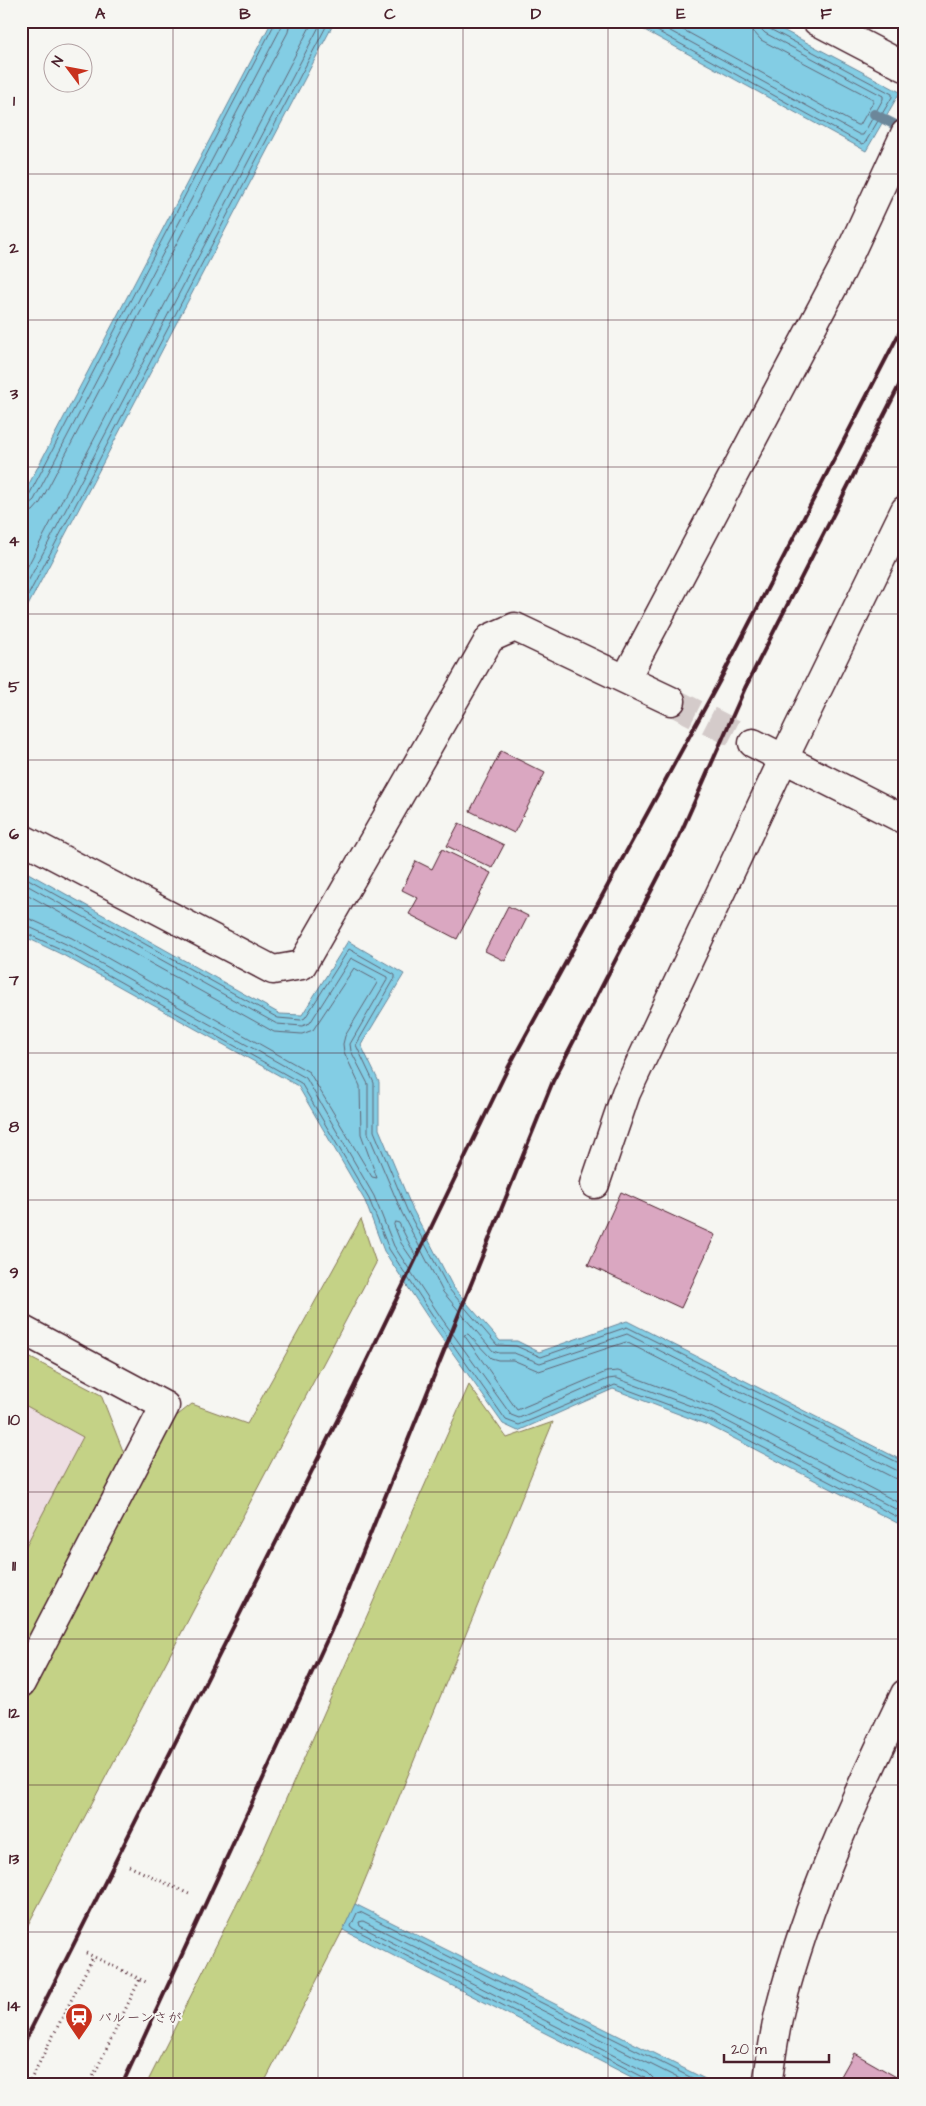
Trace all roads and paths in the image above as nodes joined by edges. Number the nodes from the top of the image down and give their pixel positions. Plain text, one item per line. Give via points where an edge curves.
1 (817, 21) edge
2 (905, 67) edge
3 (902, 139) edge
4 (905, 510) edge
5 (626, 678) junction
6 (671, 701) tunnel mouth
7 (753, 743) tunnel mouth
8 (784, 758) junction
9 (905, 820) edge
10 (21, 838) edge
11 (595, 1184) dead end
12 (21, 1329) edge
13 (21, 1683) edge
14 (905, 1694) edge
15 (130, 1866) dead end
16 (189, 1894) dead end
17 (86, 1953) dead end
18 (93, 1956) junction
19 (140, 1980) junction
20 (146, 1982) dead end
21 (28, 2085) edge
22 (89, 2085) edge
23 (767, 2085) edge

1 - 2 street
3 - 5 street via 842,270
4 - 8 street
5 - 6 street
5 - 10 street via 515,627 490,638 302,965 273,970
7 - 8 street
8 - 9 street
8 - 11 street via 626,1093
12 - 13 street via 164,1406
14 - 23 street via 828,1862 780,2010
15 - 16 path
17 - 18 path
18 - 19 path
18 - 21 path
19 - 20 path
19 - 22 path

